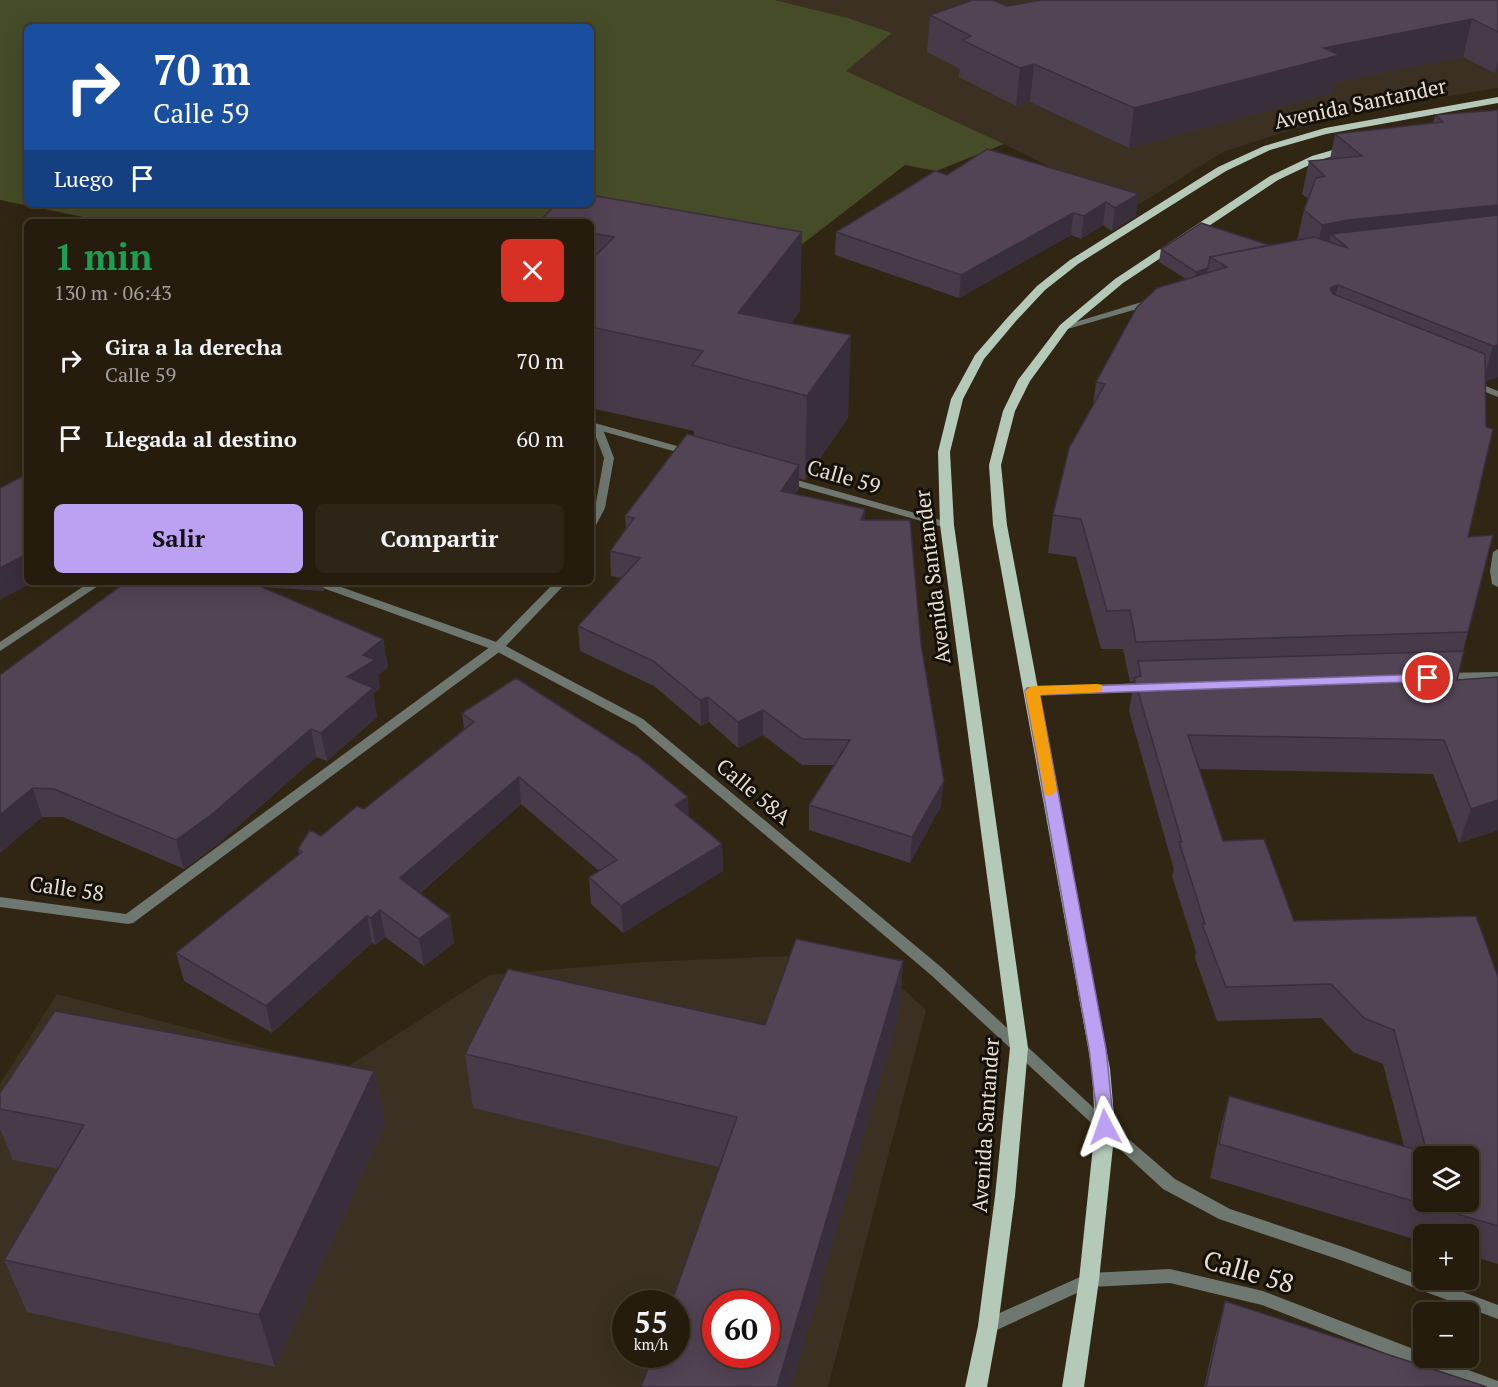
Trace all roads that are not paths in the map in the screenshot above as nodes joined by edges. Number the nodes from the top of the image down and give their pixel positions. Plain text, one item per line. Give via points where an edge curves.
1 (1498, 100) edge
2 (1367, 144) edge
3 (1162, 298) edge
4 (1064, 327) junction
5 (1456, 377) edge
6 (1498, 394) edge
7 (594, 426) edge
8 (699, 455) edge
9 (778, 477) edge
10 (594, 519) edge
11 (947, 525) junction
12 (1498, 552) edge
13 (1498, 584) edge
14 (93, 585) edge
15 (324, 585) edge
16 (558, 585) edge
17 (0, 647) edge
18 (498, 647) junction
19 (1498, 676) edge
20 (1426, 678) edge
21 (1163, 686) edge
22 (1032, 691) junction
23 (0, 902) edge
24 (1019, 1048) junction
25 (1105, 1127) junction
26 (1089, 1280) junction
27 (1498, 1312) edge
28 (988, 1326) junction
29 (976, 1387) edge
30 (1073, 1387) edge
31 (1492, 1387) edge

1 - 11 main road, Avenida Santander via 1325,131 1267,148 1222,169 1074,262 1041,288 1012,319 979,358 957,399 944,452
2 - 4 main road, Avenida Santander via 1316,158 1274,178 1119,281
3 - 4 street
4 - 22 main road, Avenida Santander via 1024,380 1009,411 995,465 1000,525
5 - 6 street
7 - 8 street
7 - 10 street via 609,458 600,508
9 - 11 street, Calle 59
11 - 24 main road, Avenida Santander
12 - 13 street
14 - 17 street
15 - 18 street, Calle 58A
16 - 18 street
18 - 23 street, Calle 58 via 128,919
18 - 24 street, Calle 58A via 639,722 936,971
19 - 20 street
21 - 22 street
22 - 25 main road, Avenida Santander via 1098,1049
24 - 25 street, Calle 58A
24 - 28 main road, Avenida Santander
25 - 26 main road, Avenida Santander
25 - 27 street, Calle 58 via 1169,1184 1225,1214 1346,1254
26 - 28 street, Calle 58
26 - 30 main road, Avenida Santander
26 - 31 street, Calle 58 via 1170,1276 1263,1299
28 - 29 main road, Avenida Santander

